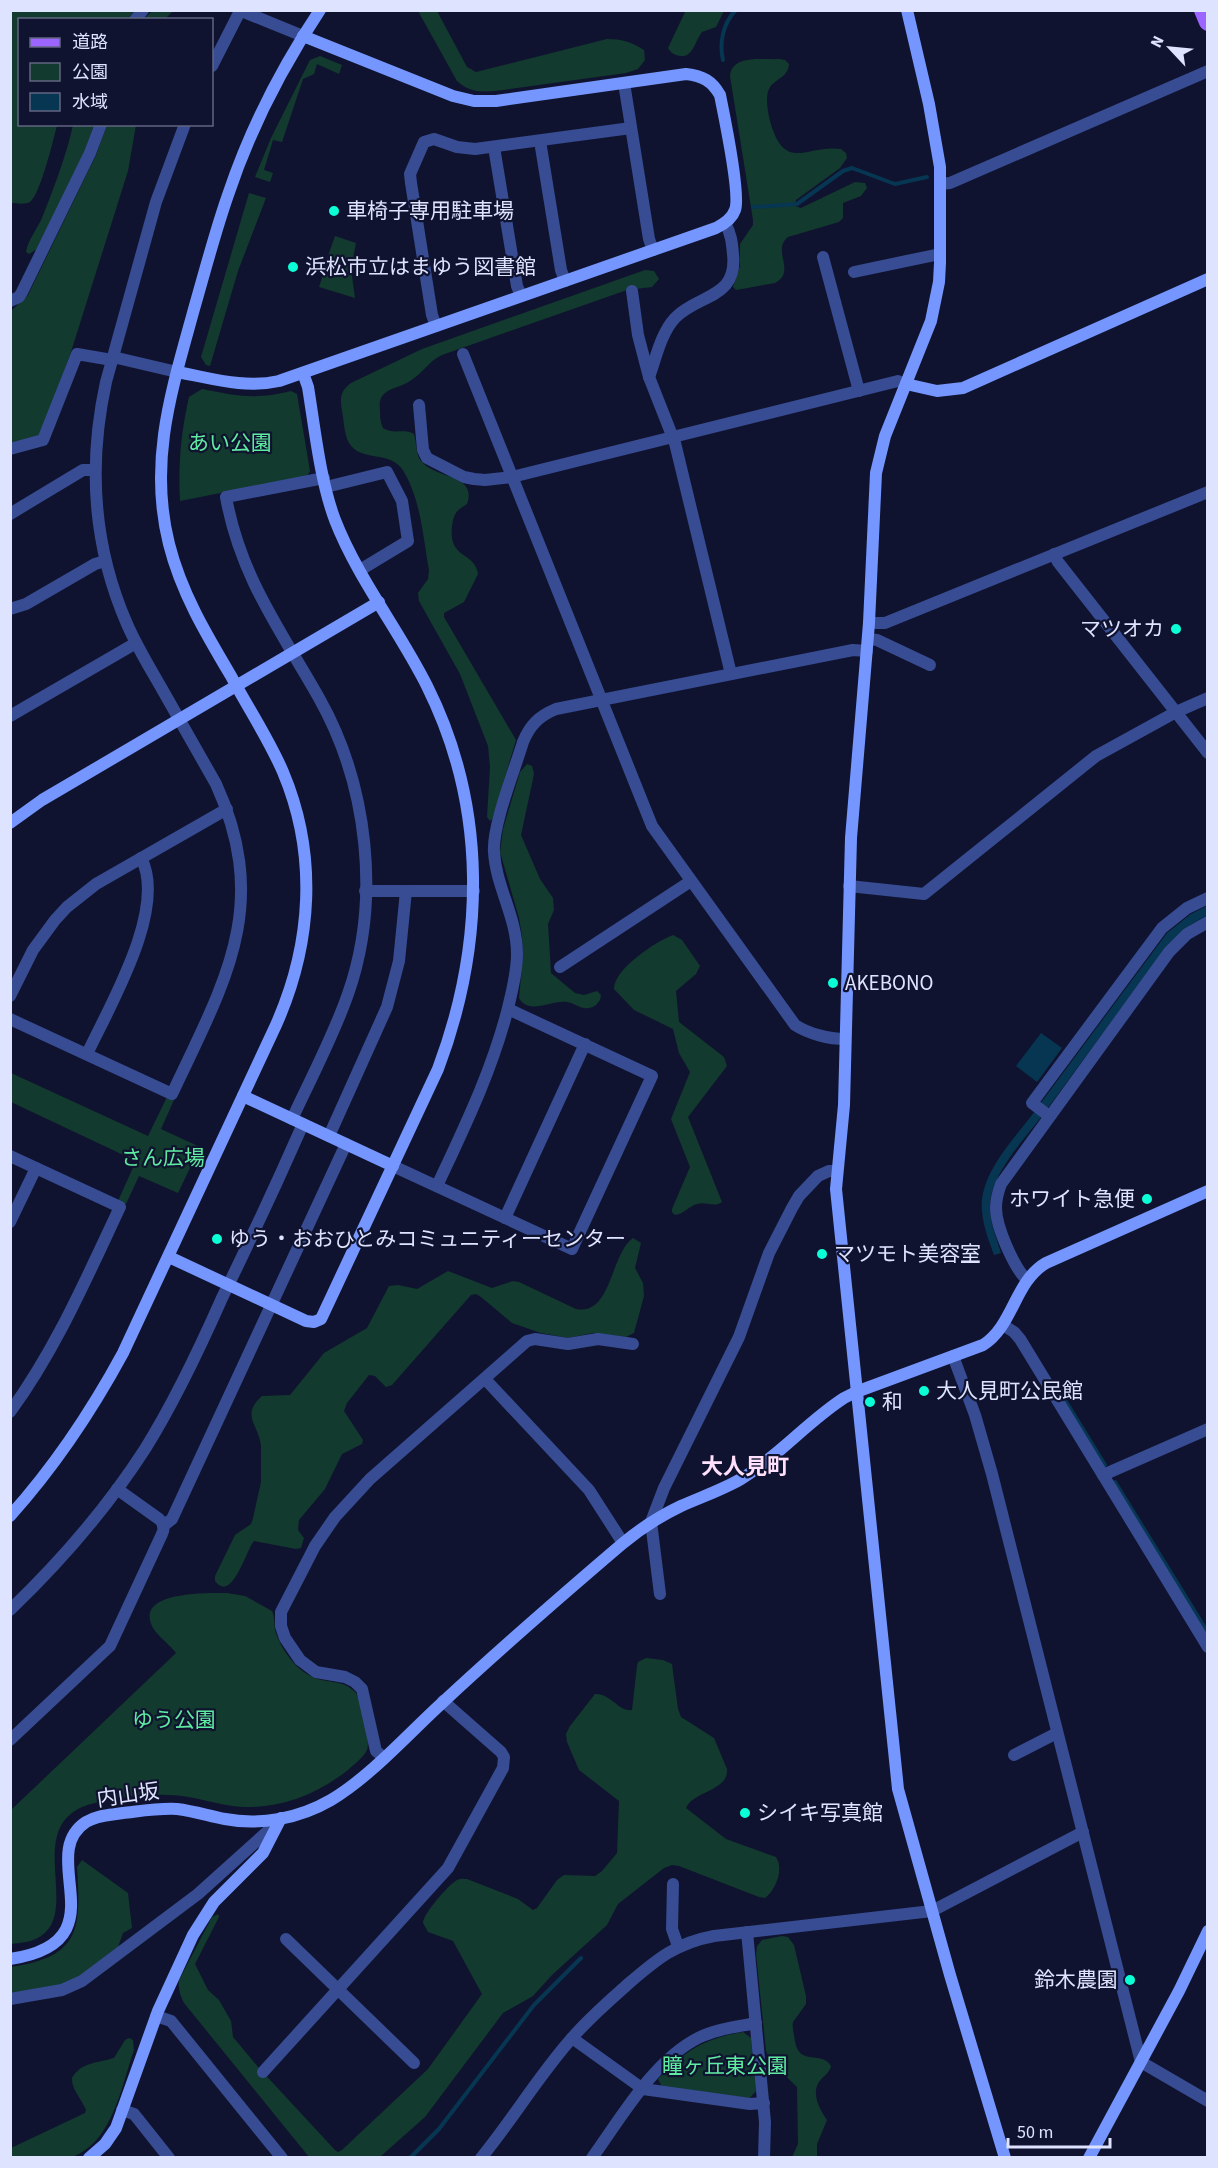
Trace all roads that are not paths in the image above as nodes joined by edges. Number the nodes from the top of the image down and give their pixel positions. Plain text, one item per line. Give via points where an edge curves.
1 (320, 10) edge
2 (907, 10) edge
3 (1203, 10) edge
4 (239, 11) edge
5 (1208, 22) edge
6 (303, 36) junction
7 (213, 64) edge
8 (1208, 71) edge
9 (624, 83) junction
10 (100, 126) edge
11 (184, 126) edge
12 (632, 128) junction
13 (540, 141) junction
14 (494, 147) junction
15 (941, 184) junction
16 (725, 223) junction
17 (653, 250) junction
18 (940, 254) junction
19 (823, 257) dead end
20 (854, 272) dead end
21 (1208, 279) edge
22 (565, 281) junction
23 (632, 291) dead end
24 (520, 297) junction
25 (10, 301) edge
26 (436, 326) junction
27 (463, 354) dead end
28 (112, 359) junction
29 (177, 372) junction
30 (303, 372) junction
31 (649, 378) junction
32 (906, 384) junction
33 (859, 391) junction
34 (419, 405) dead end
35 (673, 437) junction
36 (10, 449) edge
37 (95, 470) junction
38 (512, 477) junction
39 (325, 482) junction
40 (1208, 492) edge
41 (10, 514) edge
42 (1054, 554) junction
43 (105, 561) junction
44 (360, 570) junction
45 (379, 602) junction
46 (10, 609) edge
47 (869, 622) junction
48 (136, 643) junction
49 (868, 645) junction
50 (292, 652) junction
51 (930, 665) dead end
52 (731, 674) junction
53 (236, 686) junction
54 (1208, 698) edge
55 (600, 700) junction
56 (1176, 712) junction
57 (10, 716) edge
58 (179, 719) junction
59 (1208, 753) edge
60 (227, 809) junction
61 (10, 824) edge
62 (141, 858) junction
63 (691, 881) junction
64 (849, 886) junction
65 (365, 891) junction
66 (406, 891) junction
67 (474, 891) junction
68 (1208, 898) edge
69 (1208, 922) edge
70 (560, 967) dead end
71 (10, 996) edge
72 (508, 1009) junction
73 (10, 1018) edge
74 (845, 1040) junction
75 (585, 1044) junction
76 (87, 1054) junction
77 (243, 1096) junction
78 (1049, 1116) junction
79 (298, 1122) junction
80 (329, 1136) junction
81 (346, 1144) junction
82 (10, 1156) edge
83 (393, 1166) junction
84 (36, 1168) junction
85 (837, 1171) junction
86 (437, 1186) junction
87 (1208, 1191) edge
88 (505, 1218) junction
89 (10, 1222) edge
90 (169, 1257) junction
91 (1026, 1280) junction
92 (229, 1285) junction
93 (272, 1304) junction
94 (1003, 1325) junction
95 (633, 1344) dead end
96 (953, 1356) junction
97 (485, 1378) junction
98 (856, 1392) junction
99 (10, 1412) edge
100 (1208, 1429) edge
101 (1103, 1475) junction
102 (117, 1489) junction
103 (10, 1516) edge
104 (651, 1522) junction
105 (163, 1526) junction
106 (623, 1543) junction
107 (660, 1594) dead end
108 (10, 1610) edge
109 (1208, 1647) edge
110 (443, 1701) junction
111 (1058, 1733) junction
112 (10, 1740) edge
113 (1014, 1755) dead end
114 (383, 1757) junction
115 (281, 1818) junction
116 (1083, 1832) junction
117 (673, 1884) dead end
118 (932, 1911) junction
119 (1208, 1931) edge
120 (747, 1932) junction
121 (286, 1939) dead end
122 (678, 1946) junction
123 (10, 1959) edge
124 (339, 1990) junction
125 (10, 1999) edge
126 (156, 2016) junction
127 (756, 2024) junction
128 (572, 2038) junction
129 (1141, 2062) junction
130 (414, 2063) dead end
131 (263, 2073) dead end
132 (642, 2089) junction
133 (1207, 2101) edge
134 (764, 2103) junction
135 (122, 2110) junction
136 (89, 2157) edge
137 (169, 2157) edge
138 (282, 2157) edge
139 (481, 2157) edge
140 (592, 2157) edge
141 (764, 2157) edge
142 (1005, 2157) edge
143 (1089, 2157) edge

1 - 6 street
2 - 15 street via 929,104
3 - 5 main road
4 - 6 street
4 - 7 street
6 - 9 street via 474,101
6 - 29 street via 268,99 236,172
8 - 15 street
9 - 12 street
9 - 16 street via 686,74 707,79 715,86 720,95 737,202
10 - 25 street via 22,292
11 - 28 street via 156,202
12 - 13 street
12 - 17 street
13 - 14 street
13 - 22 street
14 - 24 street
14 - 26 street via 466,148 429,139 421,147 410,174
15 - 18 street
16 - 17 street
16 - 31 street via 734,257 729,281 718,293 675,318
17 - 22 street
18 - 20 street
18 - 32 street via 931,321
19 - 33 street
21 - 32 street via 963,388 937,391
22 - 24 street
23 - 31 street
24 - 26 street
26 - 30 street
27 - 38 street
28 - 29 street
28 - 36 street via 77,354 43,440
28 - 37 street via 100,406
29 - 30 street via 253,385
29 - 53 street via 162,438 164,520 173,561 188,599
30 - 39 street
31 - 35 street
32 - 33 street via 898,381
32 - 47 street via 878,460
33 - 35 street
34 - 38 street via 427,458 464,477
35 - 38 street
35 - 52 street
37 - 41 street via 84,470
37 - 43 street
38 - 55 street
39 - 44 street via 341,536
39 - 44 street via 387,472 402,501 408,541
39 - 50 street via 226,497 249,576
40 - 42 street
42 - 47 street via 885,623
42 - 56 street
43 - 46 street
43 - 48 street via 118,604
44 - 45 street
45 - 50 street
45 - 67 street via 428,689 457,765 469,825
47 - 49 street
48 - 57 street
48 - 58 street
49 - 51 street via 877,640
49 - 52 street
49 - 64 street
50 - 53 street
50 - 65 street via 329,718 350,774 362,832
52 - 55 street
53 - 58 street
53 - 77 street via 290,788 307,880 304,936 296,973
54 - 56 street
55 - 63 street via 645,813
55 - 72 street via 556,709 535,721 523,742 497,828 496,864 517,946
56 - 59 street
56 - 64 street via 1096,756 924,894
58 - 60 street
58 - 61 street via 42,800
60 - 62 street
60 - 76 street via 236,839 242,897 236,941 224,983 172,1094
62 - 71 street via 96,884 55,920 33,950
62 - 76 street via 147,882 143,926
63 - 70 street
63 - 74 street via 795,1025
64 - 74 street
65 - 66 street
65 - 79 street via 361,943 348,994
66 - 67 street
66 - 80 street via 401,950 387,1007
67 - 83 street via 468,956 452,1029
68 - 78 street via 1162,927 1032,1103
69 - 78 street via 1187,934 1169,952
72 - 75 street
72 - 86 street via 486,1079
73 - 76 street
74 - 85 street
75 - 88 street
75 - 88 street via 652,1076 572,1249
77 - 79 street
77 - 90 street
78 - 91 street via 1007,1174 997,1196 998,1220 1018,1271
79 - 80 street
79 - 92 street
80 - 81 street
81 - 83 street
81 - 93 street
82 - 84 street
83 - 86 street
83 - 93 street via 321,1319 306,1320
84 - 89 street
84 - 99 street via 120,1207 65,1323
85 - 98 street
85 - 104 street via 818,1176 792,1208 769,1253 739,1337
86 - 88 street
87 - 91 street via 1046,1263
90 - 92 street
90 - 103 street via 93,1407 46,1474
91 - 94 street, 内山坂
92 - 93 street
92 - 102 street via 170,1407
93 - 105 street via 172,1519
94 - 96 street, 内山坂 via 983,1345
94 - 101 street via 1020,1339
95 - 97 street via 598,1339 568,1344 530,1339
96 - 98 street, 内山坂
96 - 111 street via 992,1474
97 - 106 street via 589,1490
97 - 114 street via 370,1479 335,1517 315,1546 281,1613 280,1626 300,1660 316,1672 345,1677 362,1689 376,1750
98 - 104 street, 内山坂 via 750,1473
98 - 118 street via 895,1769
100 - 101 street
101 - 109 street
102 - 105 street
102 - 108 street via 66,1552
104 - 106 street, 内山坂
104 - 107 street
105 - 112 street via 110,1646
106 - 110 street, 内山坂
110 - 114 street, 内山坂
110 - 124 street via 501,1752 505,1763 448,1868
111 - 113 street
111 - 116 street
114 - 115 street, 内山坂 via 331,1800
115 - 123 street, 内山坂 via 241,1821 165,1809 94,1817 77,1829 69,1848 71,1904 66,1929 48,1948
115 - 125 street via 198,1894 82,1981 62,1990
115 - 126 street via 263,1853 214,1902 199,1923
116 - 118 street
116 - 129 street
117 - 122 street via 672,1929
118 - 120 street
118 - 142 street
119 - 129 street
120 - 122 street via 696,1939
120 - 127 street
121 - 124 street
122 - 128 street via 614,1996
124 - 130 street
124 - 131 street
126 - 135 street
126 - 138 street via 171,2021
127 - 132 street via 716,2031 695,2040 670,2058
127 - 134 street
128 - 132 street
128 - 139 street
129 - 133 street
129 - 143 street
132 - 134 street
132 - 140 street
134 - 141 street
135 - 136 street via 111,2136
135 - 137 street via 134,2114

